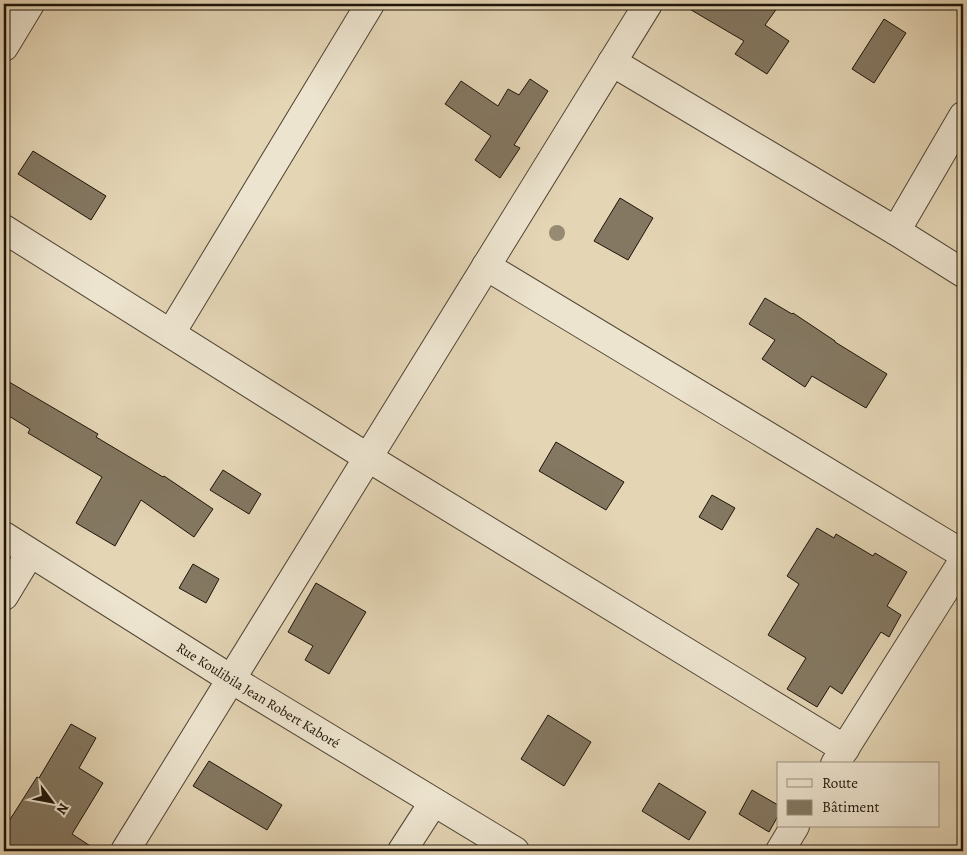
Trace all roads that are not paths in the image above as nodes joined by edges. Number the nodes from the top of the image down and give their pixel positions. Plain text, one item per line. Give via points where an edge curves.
1 (30, 4) edge
2 (370, 4) edge
3 (648, 4) edge
4 (4, 47) edge
5 (612, 62) junction
6 (963, 116) edge
7 (4, 228) edge
8 (896, 231) junction
9 (486, 266) junction
10 (963, 273) edge
11 (171, 334) junction
12 (367, 457) junction
13 (4, 536) edge
14 (30, 553) junction
15 (963, 554) edge
16 (963, 561) edge
17 (4, 596) edge
18 (232, 678) junction
19 (840, 756) edge
20 (434, 803) junction
21 (795, 828) edge
22 (125, 851) edge
23 (402, 851) edge
24 (515, 851) edge
25 (780, 851) edge

1 - 4 street
2 - 11 street
3 - 5 street
5 - 8 street
5 - 9 street
6 - 8 street
7 - 11 street
8 - 10 street
9 - 12 street
9 - 15 street
11 - 12 street
12 - 18 street
12 - 19 street
13 - 14 street, Rue Koulibila Jean Robert Kaboré
14 - 17 street
14 - 18 street, Rue Koulibila Jean Robert Kaboré
16 - 19 street
18 - 20 street, Rue Koulibila Jean Robert Kaboré
18 - 22 street
20 - 23 street
20 - 24 street, Rue Koulibila Jean Robert Kaboré
21 - 25 street

